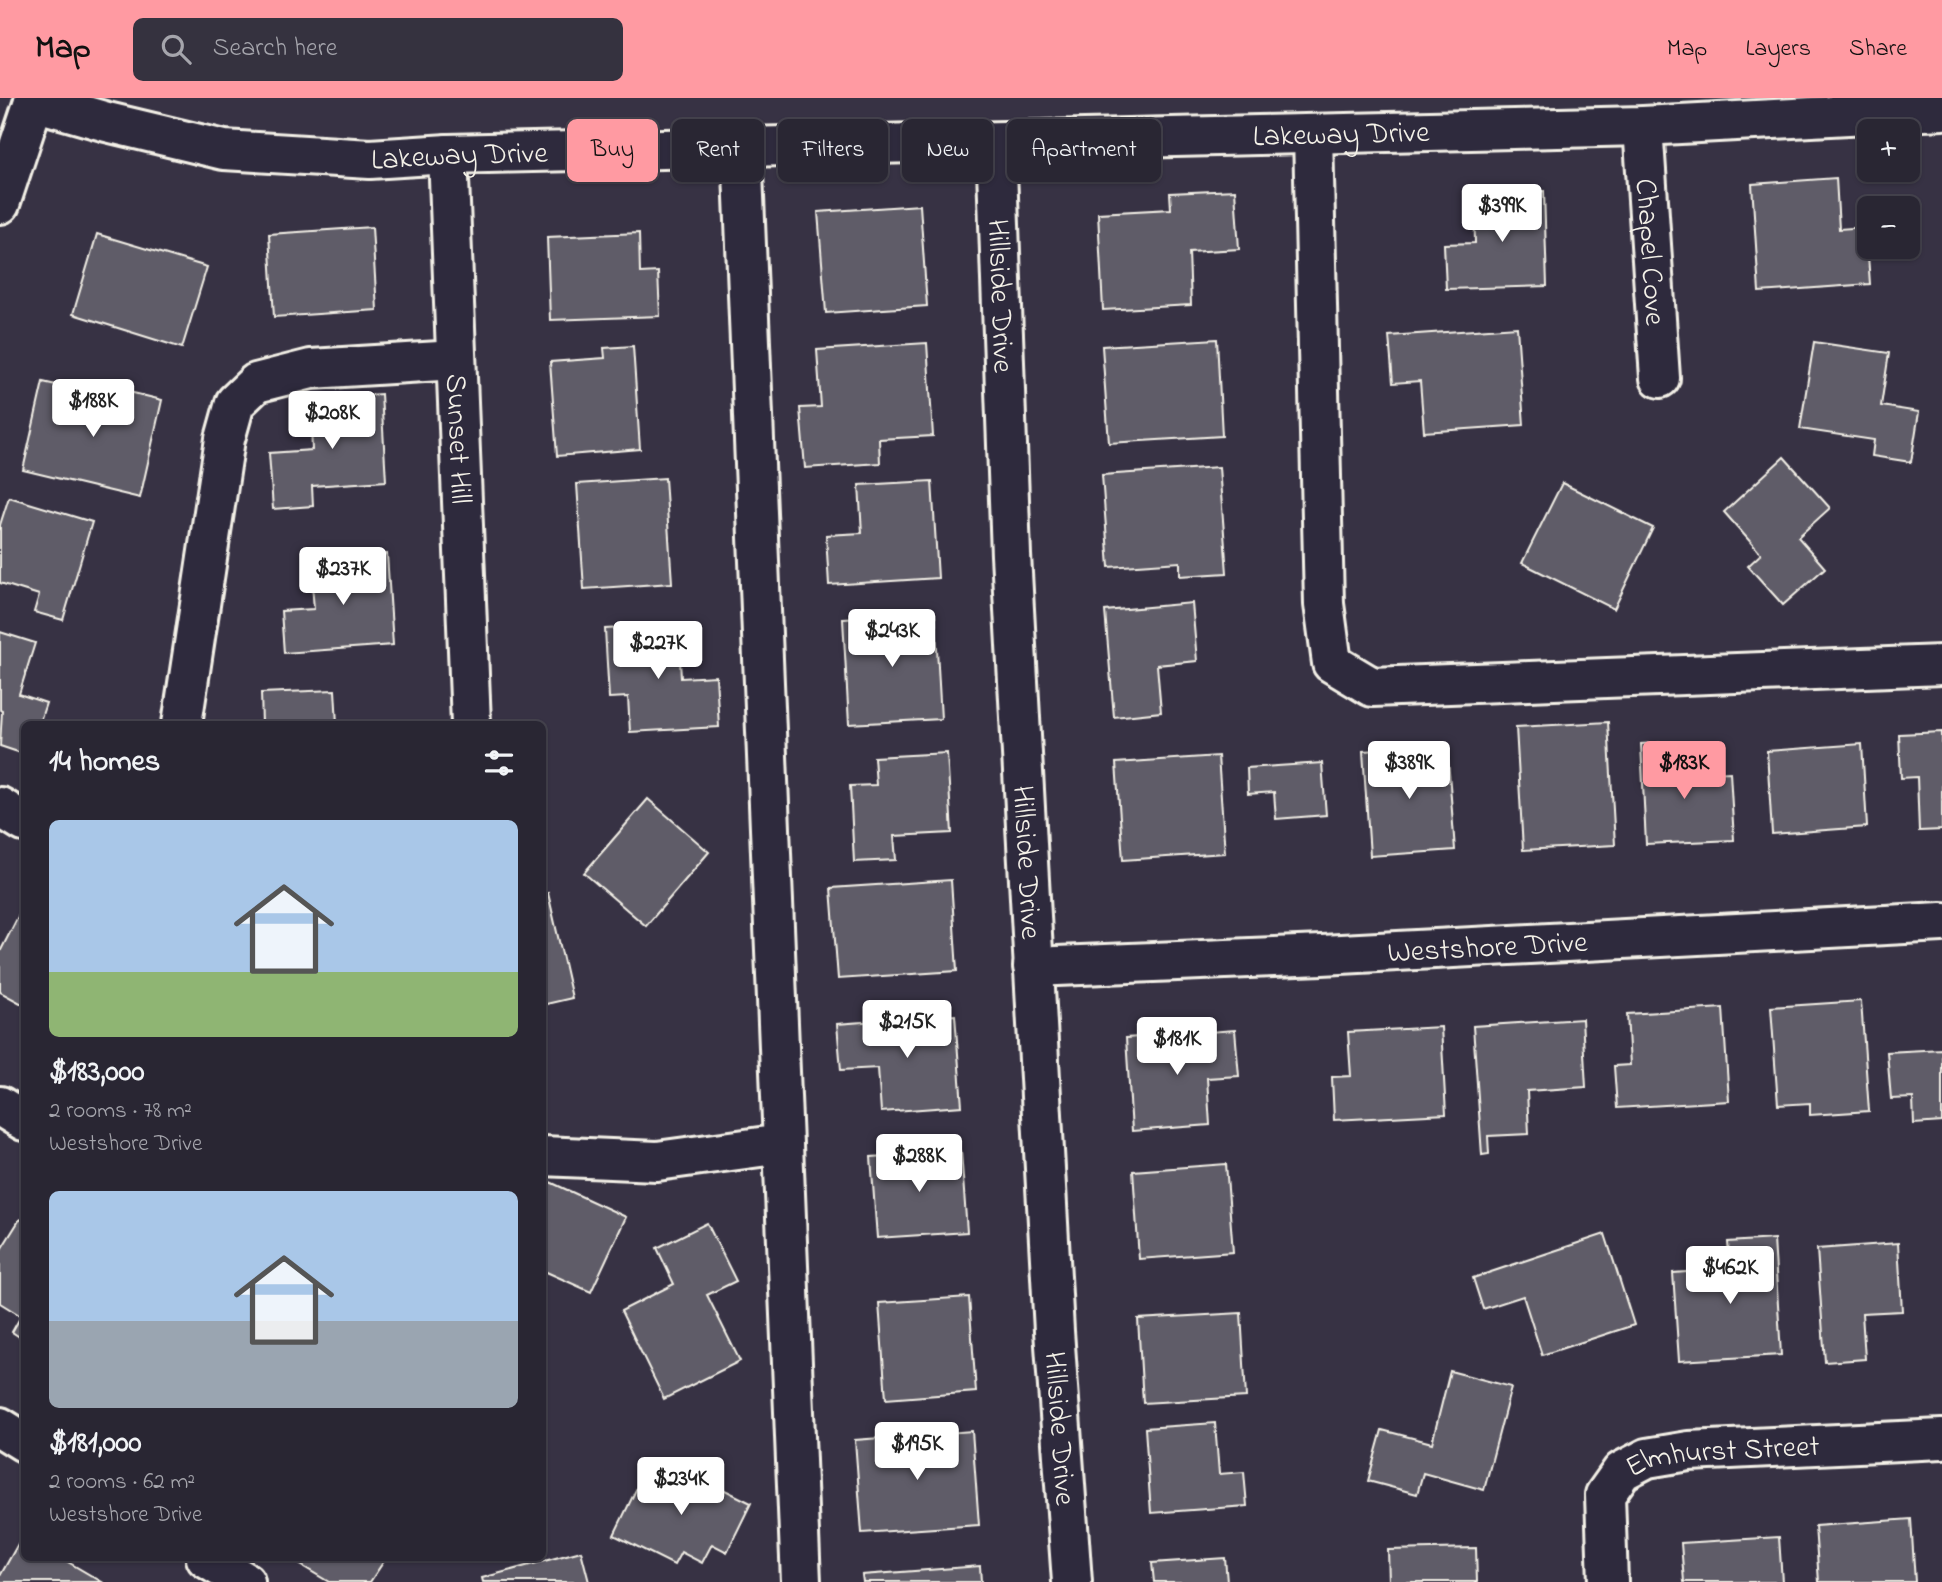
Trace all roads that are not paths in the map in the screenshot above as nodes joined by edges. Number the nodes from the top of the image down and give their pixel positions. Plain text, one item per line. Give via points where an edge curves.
1 (35, 99) edge
2 (1942, 110) edge
3 (1643, 126) junction
4 (1313, 134) junction
5 (996, 142) junction
6 (764, 147) edge
7 (672, 149) edge
8 (448, 154) junction
9 (743, 182) edge
10 (0, 204) edge
11 (456, 360) junction
12 (1660, 377) dead end
13 (1942, 665) edge
14 (182, 721) edge
15 (471, 721) edge
16 (0, 807) edge
17 (21, 820) edge
18 (1942, 922) edge
19 (1033, 967) junction
20 (782, 1144) junction
21 (546, 1156) edge
22 (0, 1427) edge
23 (1942, 1440) edge
24 (21, 1441) edge
25 (211, 1561) edge
26 (245, 1582) edge
27 (801, 1582) edge
28 (1072, 1582) edge
29 (1608, 1582) edge

1 - 8 street, Lakeway Drive via 224,150 370,159
1 - 10 street
2 - 3 street, Lakeway Drive
3 - 4 street, Lakeway Drive
3 - 12 street, Chapel Cove
4 - 5 street, Lakeway Drive
4 - 13 street via 1324,604 1332,663 1372,687
5 - 6 street, Lakeway Drive
5 - 19 street, Hillside Drive via 1011,555
7 - 8 street, Lakeway Drive
8 - 11 street, Sunset Hill
9 - 20 street
11 - 14 street via 311,369 256,383 235,403 225,439
11 - 15 street, Sunset Hill
16 - 17 street
18 - 19 street, Westshore Drive
19 - 28 street, Hillside Drive
20 - 21 street via 657,1161
20 - 27 street
22 - 24 street
23 - 29 street, Elmhurst Street via 1689,1451 1647,1458 1622,1471 1605,1495
25 - 26 street

